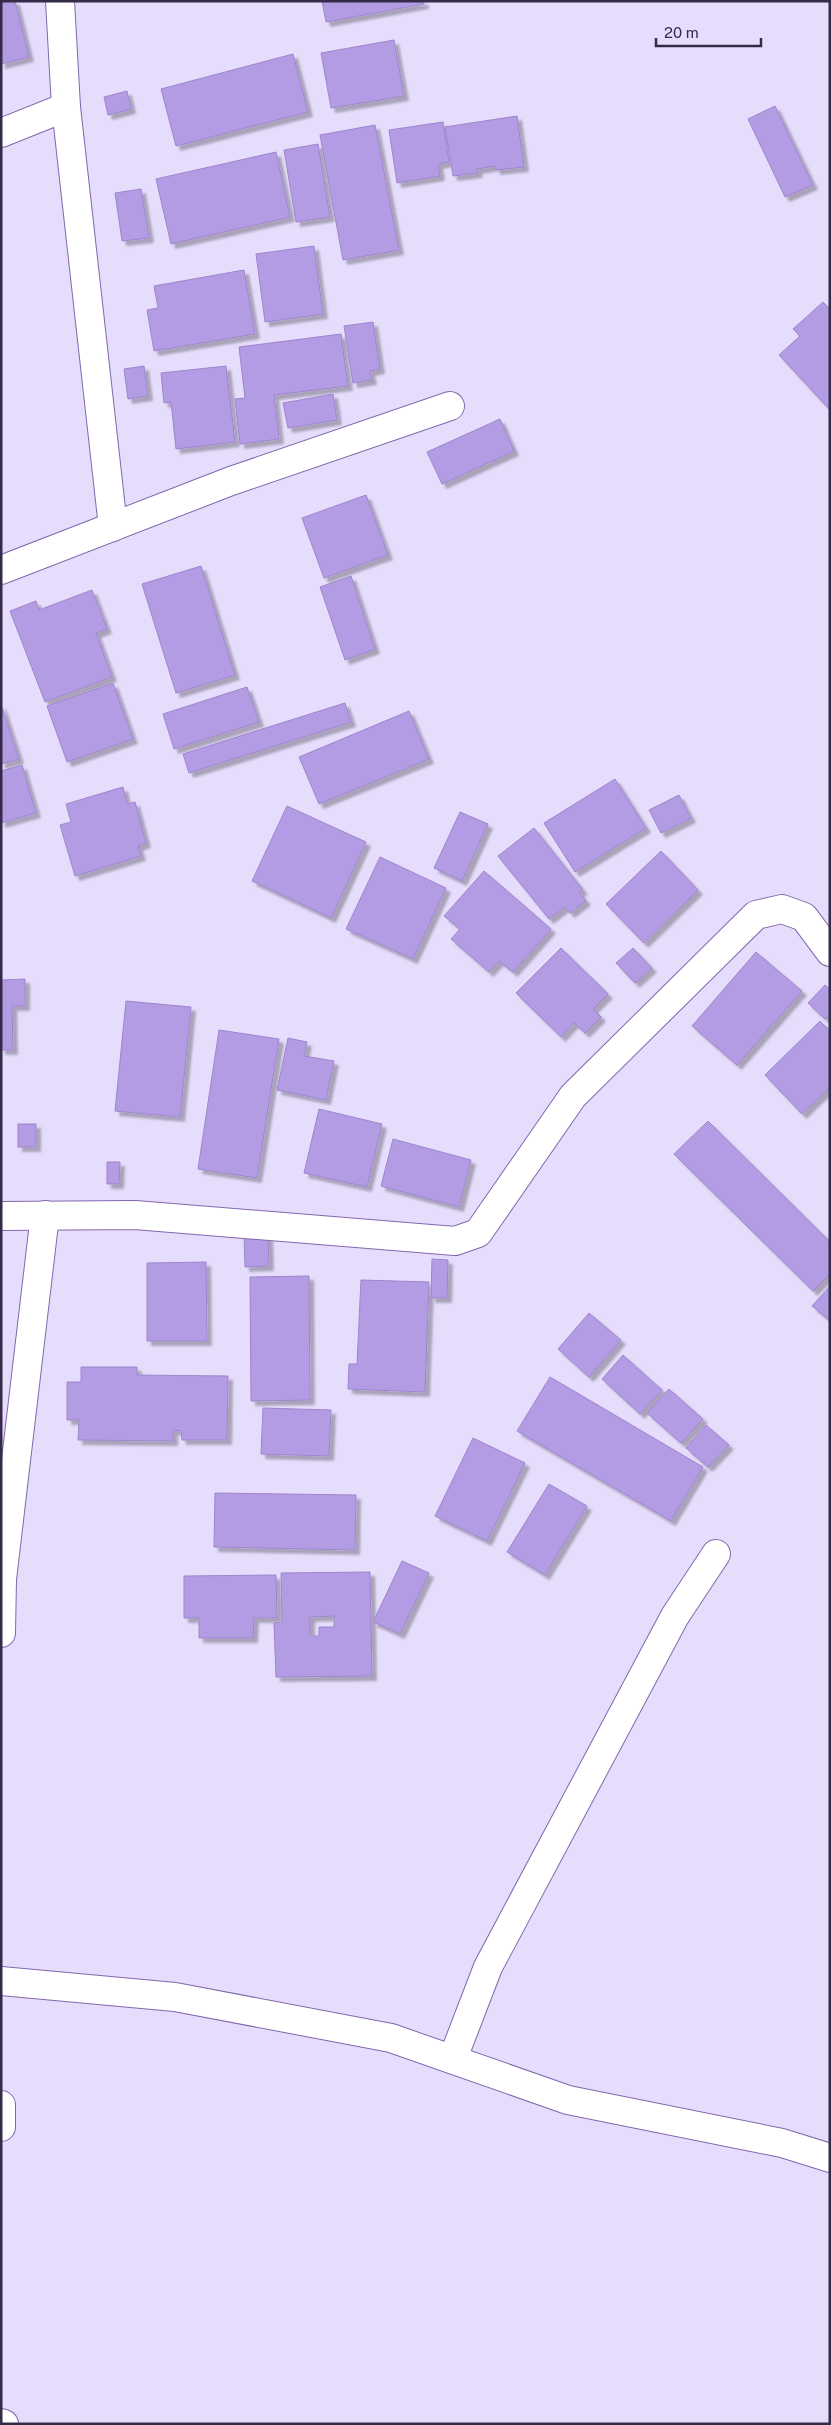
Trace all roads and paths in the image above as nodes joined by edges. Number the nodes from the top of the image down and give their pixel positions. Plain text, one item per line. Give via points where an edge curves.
1 (60, 1) edge
2 (66, 108) junction
3 (1, 133) edge
4 (450, 406) dead end
5 (113, 527) junction
6 (1, 570) edge
7 (817, 914) edge
8 (830, 952) edge
9 (1, 1216) edge
10 (45, 1216) junction
11 (716, 1554) dead end
12 (1, 1633) edge
13 (1, 1981) edge
14 (453, 2058) junction
15 (1, 2105) edge
16 (1, 2127) edge
17 (830, 2158) edge

1 - 2 street
2 - 3 street
2 - 5 street
4 - 5 street via 231,481
5 - 6 street
7 - 8 street
7 - 10 street via 782,909 756,915 573,1096 478,1233 470,1237 455,1241 135,1215
9 - 10 street
10 - 12 street via 2,1579
11 - 14 street via 675,1616 488,1967
13 - 14 street via 175,1997 391,2038
14 - 17 street via 568,2100 782,2143
15 - 16 street

